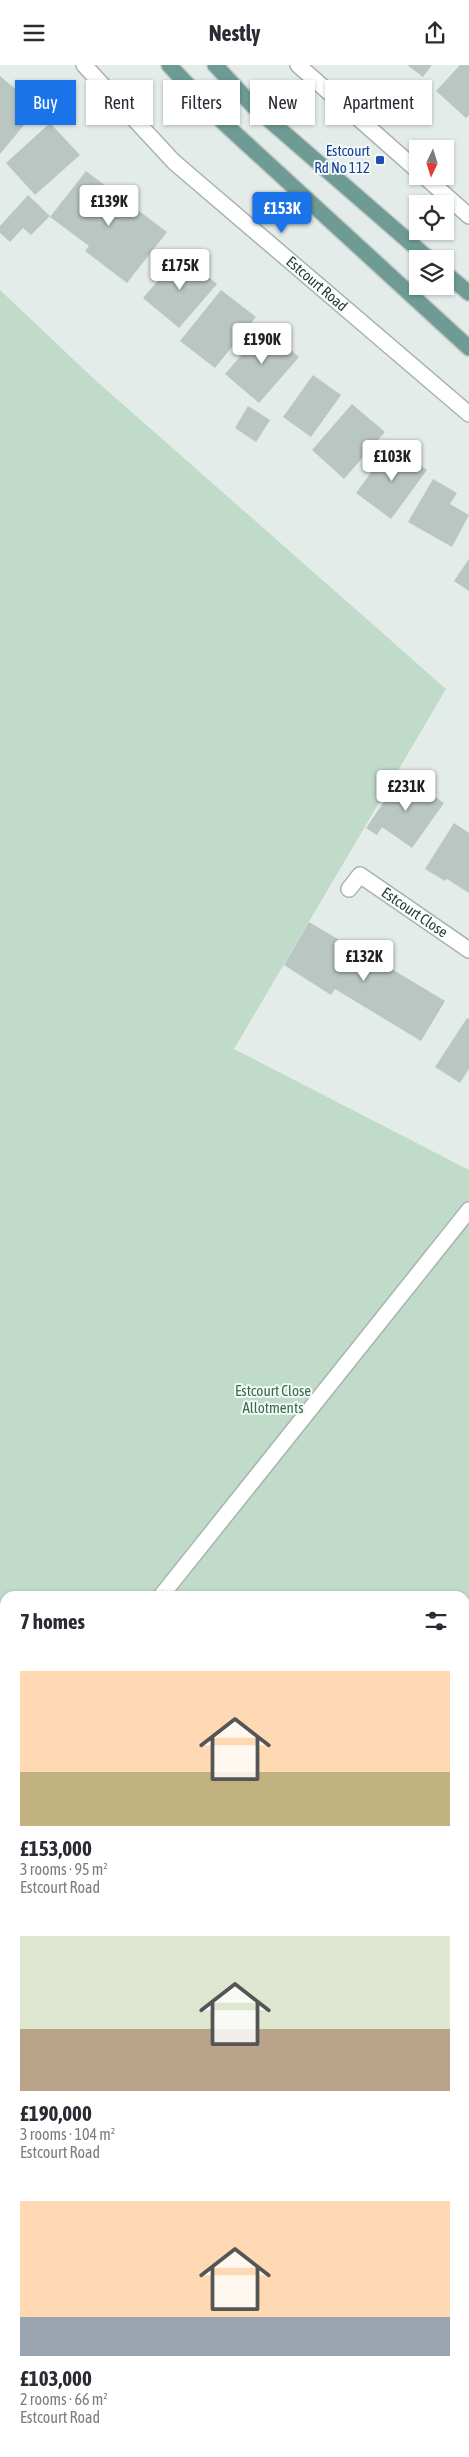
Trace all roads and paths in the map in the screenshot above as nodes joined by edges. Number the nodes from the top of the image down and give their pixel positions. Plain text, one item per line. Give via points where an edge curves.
1 (84, 65) edge
2 (169, 65) edge
3 (215, 65) edge
4 (298, 65) edge
5 (409, 163) edge
6 (434, 185) edge
7 (469, 216) edge
8 (419, 250) edge
9 (454, 280) edge
10 (469, 293) edge
11 (469, 349) edge
12 (469, 414) edge
13 (349, 889) dead end
14 (469, 950) edge
15 (469, 1210) edge
16 (165, 1591) edge

1 - 12 street, Estcourt Road via 174,162
2 - 11 main road via 225,124
3 - 8 main road via 253,106
4 - 5 street
6 - 7 street
9 - 10 main road
13 - 14 street, Estcourt Close via 362,868
15 - 16 street

